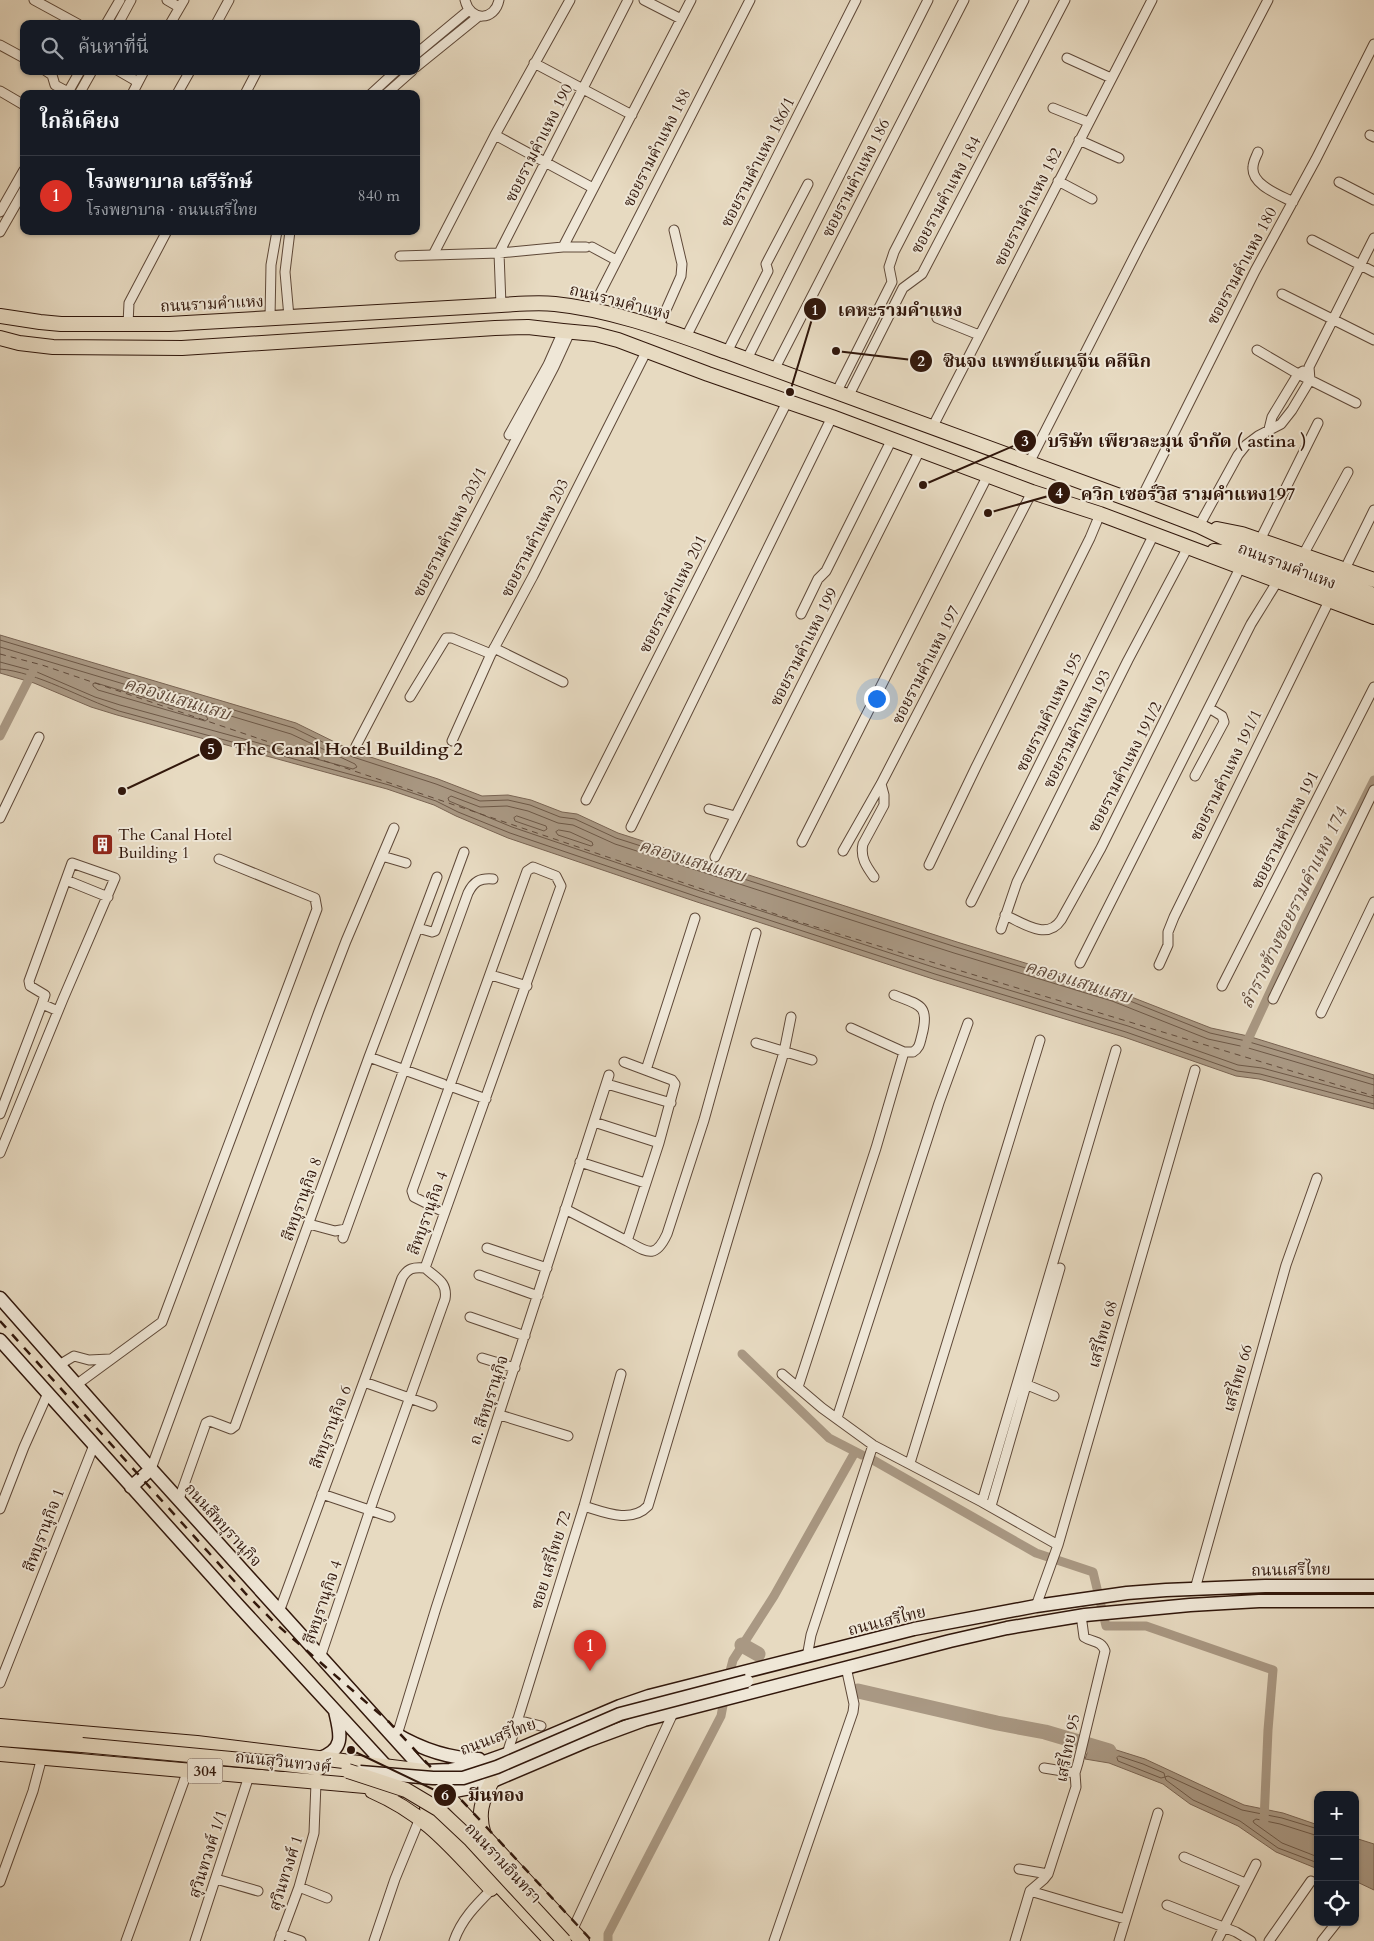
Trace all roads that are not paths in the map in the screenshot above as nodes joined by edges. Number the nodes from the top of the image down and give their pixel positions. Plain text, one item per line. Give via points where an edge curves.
1 (34, 0) edge
2 (120, 0) edge
3 (131, 0) edge
4 (167, 0) edge
5 (229, 0) edge
6 (465, 0) edge
7 (499, 0) edge
8 (570, 0) edge
9 (628, 0) edge
10 (644, 0) edge
11 (691, 0) edge
12 (750, 0) edge
13 (856, 0) edge
14 (928, 0) edge
15 (964, 0) edge
16 (1024, 0) edge
17 (1065, 0) edge
18 (1152, 0) edge
19 (1268, 0) edge
20 (182, 4) edge
21 (468, 10) junction
22 (479, 16) junction
23 (682, 19) junction
24 (71, 20) edge
25 (108, 20) edge
26 (120, 20) edge
27 (172, 20) edge
28 (218, 20) edge
29 (1374, 44) edge
30 (0, 45) edge
31 (420, 51) edge
32 (20, 56) edge
33 (1067, 58) dead end
34 (420, 62) edge
35 (534, 63) junction
36 (52, 75) edge
37 (78, 75) edge
38 (90, 75) edge
39 (126, 75) edge
40 (142, 75) edge
41 (188, 75) edge
42 (255, 75) edge
43 (392, 75) edge
44 (407, 75) edge
45 (1111, 78) junction
46 (138, 82) junction
47 (55, 85) junction
48 (52, 90) edge
49 (64, 90) edge
50 (70, 90) edge
51 (81, 90) edge
52 (134, 90) edge
53 (180, 90) edge
54 (247, 90) edge
55 (375, 90) edge
56 (391, 90) edge
57 (583, 90) junction
58 (0, 91) edge
59 (20, 103) edge
60 (1053, 108) dead end
61 (632, 115) junction
62 (1088, 122) junction
63 (495, 135) junction
64 (1079, 140) junction
65 (1258, 152) dead end
66 (1119, 158) dead end
67 (545, 162) junction
68 (20, 177) edge
69 (1058, 181) junction
70 (1339, 182) dead end
71 (808, 184) dead end
72 (593, 188) junction
73 (20, 197) edge
74 (1092, 199) dead end
75 (1374, 200) edge
76 (1293, 202) junction
77 (0, 212) edge
78 (674, 230) dead end
79 (0, 232) edge
80 (165, 235) edge
81 (277, 235) edge
82 (287, 235) edge
83 (1374, 238) edge
84 (1312, 240) dead end
85 (564, 247) junction
86 (499, 252) junction
87 (433, 255) junction
88 (400, 256) dead end
89 (616, 260) junction
90 (1360, 265) junction
91 (1374, 272) edge
92 (892, 282) junction
93 (903, 288) junction
94 (1282, 294) dead end
95 (501, 304) junction
96 (592, 309) junction
97 (4, 316) edge
98 (289, 317) junction
99 (270, 318) junction
100 (937, 318) dead end
101 (1333, 319) junction
102 (128, 324) junction
103 (658, 328) junction
104 (567, 331) junction
105 (865, 334) junction
106 (979, 335) junction
107 (686, 337) junction
108 (0, 338) edge
109 (876, 340) junction
110 (1374, 340) edge
111 (0, 342) edge
112 (19, 343) junction
113 (647, 350) junction
114 (1257, 350) dead end
115 (727, 352) junction
116 (747, 359) junction
117 (551, 366) junction
118 (1309, 367) junction
119 (774, 370) junction
120 (1298, 374) junction
121 (1310, 380) junction
122 (842, 395) junction
123 (786, 402) junction
124 (1356, 403) dead end
125 (832, 417) junction
126 (1318, 423) dead end
127 (932, 428) junction
128 (1269, 429) junction
129 (509, 435) dead end
130 (892, 439) junction
131 (920, 450) junction
132 (1029, 463) junction
133 (1348, 472) dead end
134 (988, 475) junction
135 (1032, 492) junction
136 (1139, 503) junction
137 (1374, 510) edge
138 (1100, 514) junction
139 (1199, 526) junction
140 (1154, 534) junction
141 (1260, 540) junction
142 (1188, 547) junction
143 (1303, 555) junction
144 (1240, 568) junction
145 (1344, 569) junction
146 (1374, 580) edge
147 (1277, 582) junction
148 (1374, 595) edge
149 (1329, 601) junction
150 (1374, 605) edge
151 (800, 614) dead end
152 (1374, 617) edge
153 (492, 651) junction
154 (563, 682) dead end
155 (1374, 687) edge
156 (410, 697) dead end
157 (1209, 708) junction
158 (39, 737) dead end
159 (452, 741) dead end
160 (356, 746) dead end
161 (1195, 776) dead end
162 (881, 784) junction
163 (1374, 790) edge
164 (586, 800) dead end
165 (709, 809) dead end
166 (735, 816) junction
167 (0, 818) edge
168 (394, 828) dead end
169 (631, 828) dead end
170 (802, 842) dead end
171 (843, 851) dead end
172 (464, 852) dead end
173 (382, 856) junction
174 (715, 857) dead end
175 (219, 859) dead end
176 (406, 863) dead end
177 (929, 865) dead end
178 (874, 876) dead end
179 (437, 877) dead end
180 (493, 879) dead end
181 (66, 880) junction
182 (108, 897) junction
183 (970, 902) dead end
184 (1374, 902) edge
185 (1005, 915) junction
186 (695, 918) dead end
187 (418, 928) junction
188 (1001, 929) dead end
189 (756, 933) dead end
190 (1080, 963) dead end
191 (1159, 965) dead end
192 (490, 974) junction
193 (527, 986) junction
194 (1222, 986) dead end
195 (894, 995) dead end
196 (1273, 999) dead end
197 (42, 1004) junction
198 (58, 1011) junction
199 (1321, 1013) dead end
200 (791, 1017) dead end
201 (968, 1023) dead end
202 (851, 1028) dead end
203 (1040, 1040) dead end
204 (756, 1043) dead end
205 (1116, 1050) dead end
206 (784, 1052) junction
207 (904, 1052) junction
208 (369, 1057) junction
209 (812, 1060) dead end
210 (624, 1062) dead end
211 (646, 1070) junction
212 (1194, 1070) dead end
213 (404, 1071) junction
214 (446, 1085) junction
215 (486, 1099) junction
216 (670, 1104) junction
217 (0, 1114) edge
218 (594, 1122) junction
219 (3, 1132) edge
220 (659, 1143) junction
221 (0, 1153) edge
222 (580, 1162) junction
223 (1317, 1178) dead end
224 (645, 1183) junction
225 (565, 1209) junction
226 (444, 1212) junction
227 (309, 1224) junction
228 (627, 1241) junction
229 (487, 1248) dead end
230 (424, 1268) junction
231 (547, 1268) junction
232 (1060, 1268) dead end
233 (479, 1275) dead end
234 (538, 1296) junction
235 (0, 1298) edge
236 (470, 1317) dead end
237 (525, 1336) junction
238 (0, 1340) edge
239 (482, 1358) dead end
240 (111, 1359) junction
241 (59, 1365) junction
242 (515, 1368) junction
243 (621, 1374) dead end
244 (782, 1374) dead end
245 (364, 1382) junction
246 (1025, 1384) junction
247 (76, 1385) junction
248 (798, 1387) junction
249 (48, 1393) junction
250 (1054, 1396) dead end
251 (410, 1399) junction
252 (432, 1406) dead end
253 (500, 1416) junction
254 (837, 1418) junction
255 (568, 1436) dead end
256 (94, 1445) junction
257 (873, 1445) junction
258 (910, 1463) junction
259 (151, 1469) junction
260 (132, 1487) junction
261 (322, 1494) junction
262 (179, 1499) junction
263 (986, 1504) junction
264 (584, 1506) junction
265 (0, 1509) edge
266 (370, 1511) junction
267 (390, 1517) dead end
268 (1057, 1546) junction
269 (1374, 1586) edge
270 (1195, 1589) junction
271 (1374, 1602) edge
272 (1036, 1606) junction
273 (279, 1612) junction
274 (1083, 1615) junction
275 (947, 1624) junction
276 (807, 1657) junction
277 (320, 1658) junction
278 (846, 1667) junction
279 (750, 1675) junction
280 (0, 1683) edge
281 (335, 1712) junction
282 (674, 1712) junction
283 (597, 1716) junction
284 (517, 1720) junction
285 (0, 1726) edge
286 (541, 1726) dead end
287 (383, 1727) junction
288 (397, 1735) junction
289 (603, 1735) junction
290 (0, 1739) edge
291 (260, 1750) junction
292 (0, 1754) edge
293 (507, 1754) junction
294 (42, 1757) junction
295 (320, 1758) junction
296 (491, 1760) junction
297 (338, 1761) junction
298 (387, 1767) junction
299 (1044, 1768) dead end
300 (188, 1770) junction
301 (348, 1771) junction
302 (424, 1771) junction
303 (1076, 1773) junction
304 (249, 1776) junction
305 (264, 1778) junction
306 (492, 1781) junction
307 (316, 1782) junction
308 (343, 1785) junction
309 (362, 1787) junction
310 (410, 1791) junction
311 (444, 1793) junction
312 (1158, 1813) dead end
313 (420, 1818) junction
314 (485, 1836) junction
315 (1184, 1857) dead end
316 (1256, 1864) dead end
317 (1019, 1868) dead end
318 (1048, 1874) junction
319 (216, 1879) junction
320 (1311, 1881) dead end
321 (0, 1882) edge
322 (1245, 1883) junction
323 (299, 1887) junction
324 (532, 1888) junction
325 (491, 1890) junction
326 (1030, 1890) junction
327 (258, 1891) dead end
328 (327, 1898) dead end
329 (516, 1903) junction
330 (1167, 1905) dead end
331 (1125, 1919) junction
332 (1334, 1926) edge
333 (1222, 1928) junction
334 (280, 1937) edge
335 (573, 1938) edge
336 (126, 1941) edge
337 (195, 1941) edge
338 (301, 1941) edge
339 (374, 1941) edge
340 (454, 1941) edge
341 (539, 1941) edge
342 (551, 1941) edge
343 (774, 1941) edge
344 (1015, 1941) edge
345 (1119, 1941) edge
346 (1216, 1941) edge
347 (1251, 1941) edge
348 (1269, 1941) edge
349 (1322, 1941) edge

1 - 24 street
2 - 25 street
3 - 26 street
4 - 20 street
5 - 28 street
6 - 21 street
7 - 22 street via 494,12
8 - 35 street
9 - 57 street, ซอยรามคำแหง 190
10 - 23 street
11 - 23 street
12 - 89 street, ซอยรามคำแหง 188
13 - 107 street, ซอยรามคำแหง 186/1
14 - 116 street
15 - 119 street, ซอยรามคำแหง 186
16 - 92 street, ซอยรามคำแหง 184 via 894,252 889,268
17 - 93 street, ซอยรามคำแหง 184 via 922,274
18 - 45 street, ซอยรามคำแหง 182
19 - 132 street
20 - 27 street
21 - 22 street
21 - 31 street
22 - 34 street
23 - 61 street
29 - 76 street, ซอยรามคำแหง 180
30 - 32 street
33 - 45 street
35 - 57 street
35 - 63 street
36 - 47 street
37 - 50 street
38 - 51 street
39 - 46 street
40 - 46 street
41 - 53 street
42 - 54 street
43 - 55 street
44 - 56 street
45 - 62 street, ซอยรามคำแหง 182
46 - 52 street
47 - 48 street
47 - 49 street
57 - 61 street
57 - 67 street, ซอยรามคำแหง 190
58 - 59 street
60 - 62 street
61 - 72 street
62 - 64 street, ซอยรามคำแหง 182
63 - 67 street
63 - 87 street
64 - 66 street
64 - 69 street, ซอยรามคำแหง 182
65 - 76 street via 1253,166 1257,180
67 - 72 street
67 - 86 street, ซอยรามคำแหง 190
68 - 77 street
69 - 74 street
69 - 106 street, ซอยรามคำแหง 182
70 - 75 street
71 - 115 street via 766,264 768,271
72 - 85 street
73 - 79 street
76 - 136 street, ซอยรามคำแหง 180
78 - 103 street via 681,254 681,276
80 - 102 street via 129,303
81 - 99 street via 271,265
82 - 98 street via 285,272
83 - 90 street
84 - 90 street
85 - 86 street
85 - 89 street via 589,247
86 - 87 street
86 - 95 street, ซอยรามคำแหง 190
87 - 88 street
89 - 96 street, ซอยรามคำแหง 188
90 - 91 street
90 - 101 street
92 - 93 street
92 - 105 street, ซอยรามคำแหง 184
93 - 109 street, ซอยรามคำแหง 184
94 - 101 street
95 - 96 main road, ถนนรามคำแหง via 552,304
95 - 98 main road, ถนนรามคำแหง
96 - 103 main road, ถนนรามคำแหง
97 - 102 main road, ถนนรามคำแหง via 40,322
98 - 99 main road, ถนนรามคำแหง
99 - 102 main road, ถนนรามคำแหง
100 - 106 street
101 - 110 street
101 - 118 street
103 - 107 main road, ถนนรามคำแหง
104 - 112 main road, ถนนรามคำแหง via 495,328 182,348
104 - 113 main road, ถนนรามคำแหง via 595,334
104 - 117 street, ซอยรามคำแหง 203/1
105 - 109 street
105 - 122 street, ซอยรามคำแหง 184
106 - 127 street, ซอยรามคำแหง 182
107 - 115 main road, ถนนรามคำแหง
108 - 112 main road, ถนนรามคำแหง
109 - 122 street, ซอยรามคำแหง 184
111 - 112 main road
113 - 123 main road, ถนนรามคำแหง
113 - 153 street, ซอยรามคำแหง 203
114 - 120 street
115 - 116 main road, ถนนรามคำแหง
116 - 119 main road, ถนนรามคำแหง
117 - 129 street, ซอยรามคำแหง 203/1
117 - 160 street, ซอยรามคำแหง 203/1
118 - 120 street
118 - 121 street
119 - 122 main road, ถนนรามคำแหง
120 - 121 street
120 - 128 street via 1272,416
121 - 124 street
121 - 128 street via 1281,424
122 - 127 main road, ถนนรามคำแหง
123 - 125 main road, ถนนรามคำแหง
123 - 164 street, ซอยรามคำแหง 201
125 - 130 main road, ถนนรามคำแหง
125 - 169 street
126 - 141 street
127 - 132 main road, ถนนรามคำแหง
128 - 139 street via 1246,444 1238,455
130 - 131 main road, ถนนรามคำแหง
130 - 151 street via 826,572 818,579
131 - 134 main road, ถนนรามคำแหง
131 - 166 street, ซอยรามคำแหง 199
132 - 136 main road, ถนนรามคำแหง
133 - 143 street
134 - 135 main road, ถนนรามคำแหง
134 - 170 street
135 - 138 main road, ถนนรามคำแหง
135 - 162 street, ซอยรามคำแหง 197
136 - 139 main road, ถนนรามคำแหง
137 - 145 street
138 - 140 main road, ถนนรามคำแหง
138 - 177 street
139 - 141 main road, ถนนรามคำแหง
139 - 148 main road, ถนนรามคำแหง
140 - 142 main road, ถนนรามคำแหง
140 - 183 street, ซอยรามคำแหง 195
141 - 143 main road, ถนนรามคำแหง
142 - 144 main road, ถนนรามคำแหง
142 - 150 main road, ถนนรามคำแหง via 1246,558
142 - 185 street, ซอยรามคำแหง 193 via 1017,882
143 - 145 main road, ถนนรามคำแหง
144 - 147 main road, ถนนรามคำแหง
144 - 185 street, ซอยรามคำแหง 191/2 via 1102,848 1062,920 1053,929 1044,931
145 - 146 main road, ถนนรามคำแหง
147 - 149 main road, ถนนรามคำแหง
147 - 157 street via 1251,624
149 - 152 main road, ถนนรามคำแหง
149 - 191 street, ซอยรามคำแหง 191/1 via 1174,917 1168,932 1168,945
153 - 154 street
153 - 156 street via 446,638
153 - 159 street, ซอยรามคำแหง 203
155 - 194 street, ซอยรามคำแหง 191
157 - 161 street via 1222,716 1224,722
157 - 190 street
158 - 167 street
162 - 171 street, ซอยรามคำแหง 197
162 - 178 street via 884,805 861,850 864,862
163 - 196 street
165 - 166 street
166 - 174 street, ซอยรามคำแหง 199
168 - 173 street
172 - 187 street via 435,931
173 - 176 street
173 - 259 street via 290,1089
175 - 240 street via 315,898 317,909 162,1322
179 - 187 street, สีหบุรานุกิจ 8
180 - 213 street via 478,880 468,893
181 - 182 street
181 - 182 street via 72,863 115,878
181 - 197 street via 29,981 30,986 46,995
182 - 198 street
184 - 199 street
185 - 188 street, ซอยรามคำแหง 193
186 - 211 street
187 - 208 street, สีหบุรานุกิจ 8
189 - 228 street via 704,1120 667,1234 661,1246 653,1252 646,1252
192 - 193 street
192 - 193 street, สีหบุรานุกิจ 4 via 526,871 533,867 556,876 561,886
192 - 214 street
193 - 215 street, สีหบุรานุกิจ 4
195 - 207 street via 918,1005 925,1014 919,1046 913,1052
197 - 198 street
197 - 217 street
198 - 219 street
200 - 206 street
201 - 254 street
202 - 207 street
203 - 258 street
204 - 206 street
205 - 263 street
206 - 209 street
206 - 264 street via 648,1506 643,1512 621,1516
207 - 248 street
208 - 213 street
208 - 227 street, สีหบุรานุกิจ 8
210 - 211 street
211 - 216 street via 674,1082
212 - 268 street, เสรีไทย 68
213 - 214 street
213 - 227 street via 345,1234
214 - 215 street
214 - 226 street via 412,1191 414,1197
215 - 226 street, สีหบุรานุกิจ 4
216 - 218 street, ถ. สีหบุรานุกิจ via 608,1080
216 - 220 street
218 - 220 street
218 - 222 street, ถ. สีหบุรานุกิจ
219 - 221 street
220 - 224 street
222 - 224 street
222 - 225 street, ถ. สีหบุรานุกิจ
223 - 270 street, เสรีไทย 66 via 1286,1265
224 - 228 street
225 - 228 street
225 - 231 street, ถ. สีหบุรานุกิจ
226 - 230 street, สีหบุรานุกิจ 4
227 - 262 street, สีหบุรานุกิจ 8 via 235,1426 232,1429 210,1421 206,1423
229 - 231 street
230 - 245 street, สีหบุรานุกิจ 6 via 409,1269 402,1278
230 - 251 street, สีหบุรานุกิจ 4 via 441,1282 446,1291
231 - 234 street, ถ. สีหบุรานุกิจ
232 - 246 street
233 - 234 street
234 - 237 street, ถ. สีหบุรานุกิจ
235 - 241 main road, ถนนสีหบุรานุกิจ
236 - 237 street
237 - 242 street, ถ. สีหบุรานุกิจ
238 - 249 main road
239 - 242 street
240 - 241 street via 95,1361 74,1356
240 - 247 street
241 - 247 main road, ถนนสีหบุรานุกิจ
242 - 253 street, ถ. สีหบุรานุกิจ
243 - 264 street, ซอย เสรีไทย 72
244 - 248 street
245 - 251 street
245 - 261 street, สีหบุรานุกิจ 6
246 - 250 street
246 - 263 street
247 - 259 main road, ถนนสีหบุรานุกิจ
248 - 254 street
249 - 256 main road
249 - 265 street
251 - 252 street
251 - 266 street, สีหบุรานุกิจ 4
253 - 255 street
253 - 288 street, ถ. สีหบุรานุกิจ
254 - 257 street
256 - 260 main road
256 - 280 street, สีหบุรานุกิจ 1
257 - 258 street
257 - 276 street via 811,1635
258 - 263 street
259 - 260 main road
259 - 262 main road, ถนนสีหบุรานุกิจ
260 - 281 main road
261 - 266 street
261 - 273 street, สีหบุรานุกิจ 6
262 - 273 main road, ถนนสีหบุรานุกิจ
263 - 268 street
264 - 284 street, ซอย เสรีไทย 72
266 - 267 street
266 - 277 street, สีหบุรานุกิจ 4
268 - 272 street, เสรีไทย 68
269 - 270 main road, ถนนเสรีไทย
270 - 272 main road, ถนนเสรีไทย
271 - 274 main road, ถนนเสรีไทย via 1259,1601
272 - 275 main road, ถนนเสรีไทย
273 - 277 main road, ถนนสีหบุรานุกิจ
274 - 278 main road, ถนนเสรีไทย via 991,1632
274 - 303 street, เสรีไทย 95 via 1084,1637 1098,1642 1105,1651
275 - 276 main road, ถนนเสรีไทย
275 - 279 main road via 898,1642
276 - 279 main road, ถนนเสรีไทย
277 - 287 main road, ถนนสีหบุรานุกิจ
278 - 282 main road, ถนนเสรีไทย
278 - 343 street via 853,1712
279 - 283 main road, ถนนเสรีไทย via 718,1679 636,1700
279 - 301 main road, bridge via 620,1714 497,1767 463,1778
281 - 295 main road via 340,1732 338,1743 334,1752
281 - 298 main road
282 - 289 main road, ถนนเสรีไทย
282 - 335 street
283 - 289 main road via 595,1726
283 - 293 main road, ถนนเสรีไทย
284 - 286 street
284 - 293 street, ซอย เสรีไทย 72
285 - 291 main road, ถนนสุวินทวงศ์ / 304
287 - 288 main road
287 - 302 main road, ถนนสีหบุรานุกิจ
288 - 296 main road via 450,1757
289 - 306 main road, ถนนเสรีไทย
290 - 301 main road, bridge
291 - 295 main road, ถนนสุวินทวงศ์ / 304
291 - 305 main road via 276,1768 274,1776
292 - 294 main road, ถนนสุวินทวงศ์ / 304
293 - 296 main road, ถนนเสรีไทย
294 - 300 main road, ถนนสุวินทวงศ์ / 304
294 - 321 street
295 - 297 main road, ถนนสุวินทวงศ์ / 304
296 - 302 main road, ถนนเสรีไทย via 463,1768
297 - 298 main road, ถนนสุวินทวงศ์ / 304
297 - 308 main road via 350,1768 355,1778 352,1783
298 - 302 main road, ถนนสุวินทวงศ์ / 304
298 - 310 main road, ถนนรามอินทรา
299 - 303 street
300 - 304 main road, ถนนสุวินทวงศ์ / 304
300 - 336 street
301 - 335 main road, bridge via 406,1790 438,1809
302 - 311 main road, ถนนรามอินทรา
303 - 318 street, เสรีไทย 95 via 1076,1787
304 - 305 main road, ถนนสุวินทวงศ์ / 304
304 - 319 street, สุวินทวงศ์ 1/1
305 - 307 main road, ถนนสุวินทวงศ์ / 304
306 - 311 main road, ถนนเสรีไทย
306 - 314 main road via 480,1810
307 - 308 main road, ถนนสุวินทวงศ์ / 304
307 - 323 street, สุวินทวงศ์ 1 via 314,1833
308 - 309 main road, ถนนสุวินทวงศ์ / 304
309 - 310 main road, ถนนสุวินทวงศ์ / 304
309 - 313 main road
310 - 311 main road, ถนนสุวินทวงศ์ / 304
310 - 329 main road, ถนนรามอินทรา
311 - 314 main road, ถนนรามอินทรา
312 - 331 street
313 - 325 main road
313 - 339 street
314 - 324 main road, ถนนรามอินทรา
315 - 322 street
316 - 322 street
317 - 318 street
318 - 326 street
319 - 327 street
319 - 337 street, สุวินทวงศ์ 1/1
320 - 348 street
322 - 333 street
323 - 328 street
323 - 334 street, สุวินทวงศ์ 1
324 - 329 main road
324 - 335 main road, ถนนรามอินทรา
325 - 340 street via 460,1926
325 - 341 main road
326 - 331 street
326 - 344 street
329 - 342 main road, ถนนรามอินทรา
330 - 333 street
331 - 345 street
332 - 349 street
333 - 346 street
333 - 347 street
334 - 338 street

